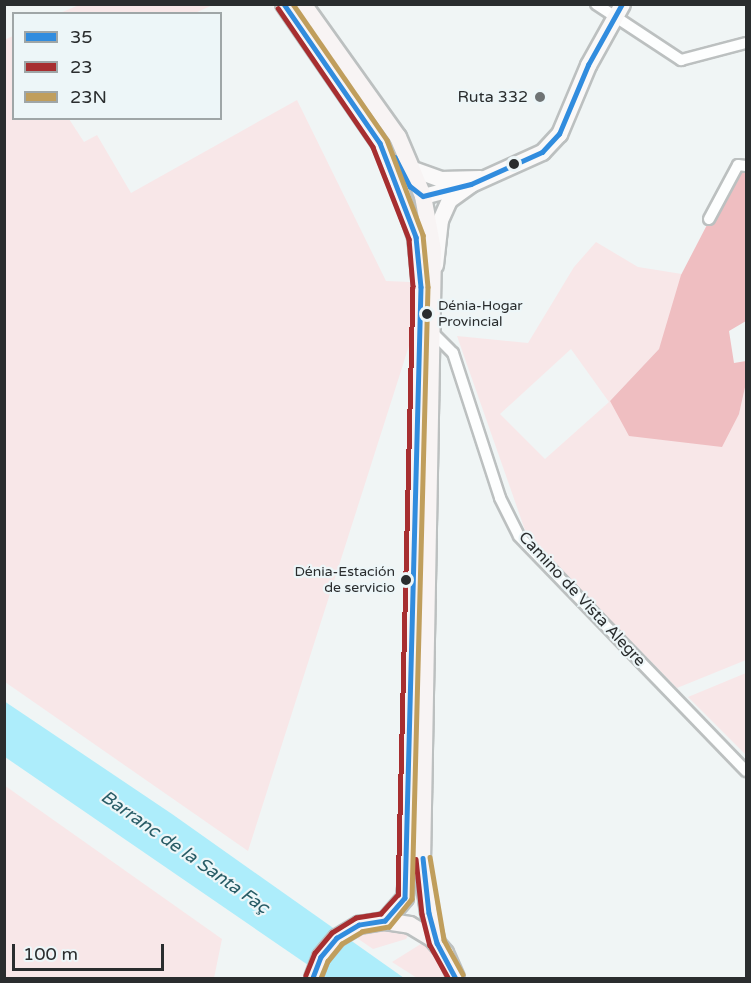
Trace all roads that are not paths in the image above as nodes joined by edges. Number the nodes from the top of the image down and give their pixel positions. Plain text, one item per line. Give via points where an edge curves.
1 (284, 4) edge
2 (303, 4) edge
3 (596, 4) edge
4 (618, 11) edge
5 (747, 43) edge
6 (357, 111) junction
7 (747, 166) edge
8 (413, 169) junction
9 (478, 181) junction
10 (423, 196) junction
11 (709, 219) dead end
12 (435, 267) junction
13 (435, 335) junction
14 (747, 771) edge
15 (385, 921) junction
16 (437, 943) junction
17 (313, 978) edge
18 (456, 978) edge

1 - 6 main road
2 - 8 main road via 366,88 398,137
3 - 4 street
4 - 5 street via 681,60
4 - 9 main road via 588,65 559,134 542,152
6 - 10 main road via 374,121 410,186
6 - 15 main road via 397,180 416,237 421,287 408,868 405,898
7 - 11 street via 738,165
8 - 9 main road via 440,179
8 - 10 main road
9 - 10 main road
9 - 12 main road via 456,194 444,209
10 - 12 main road
12 - 13 main road
13 - 14 street, Camino de Vista Alegre via 453,353 500,498 519,536
13 - 16 main road via 422,864
15 - 16 main road via 410,925
15 - 17 main road via 347,931 328,946
16 - 18 main road

